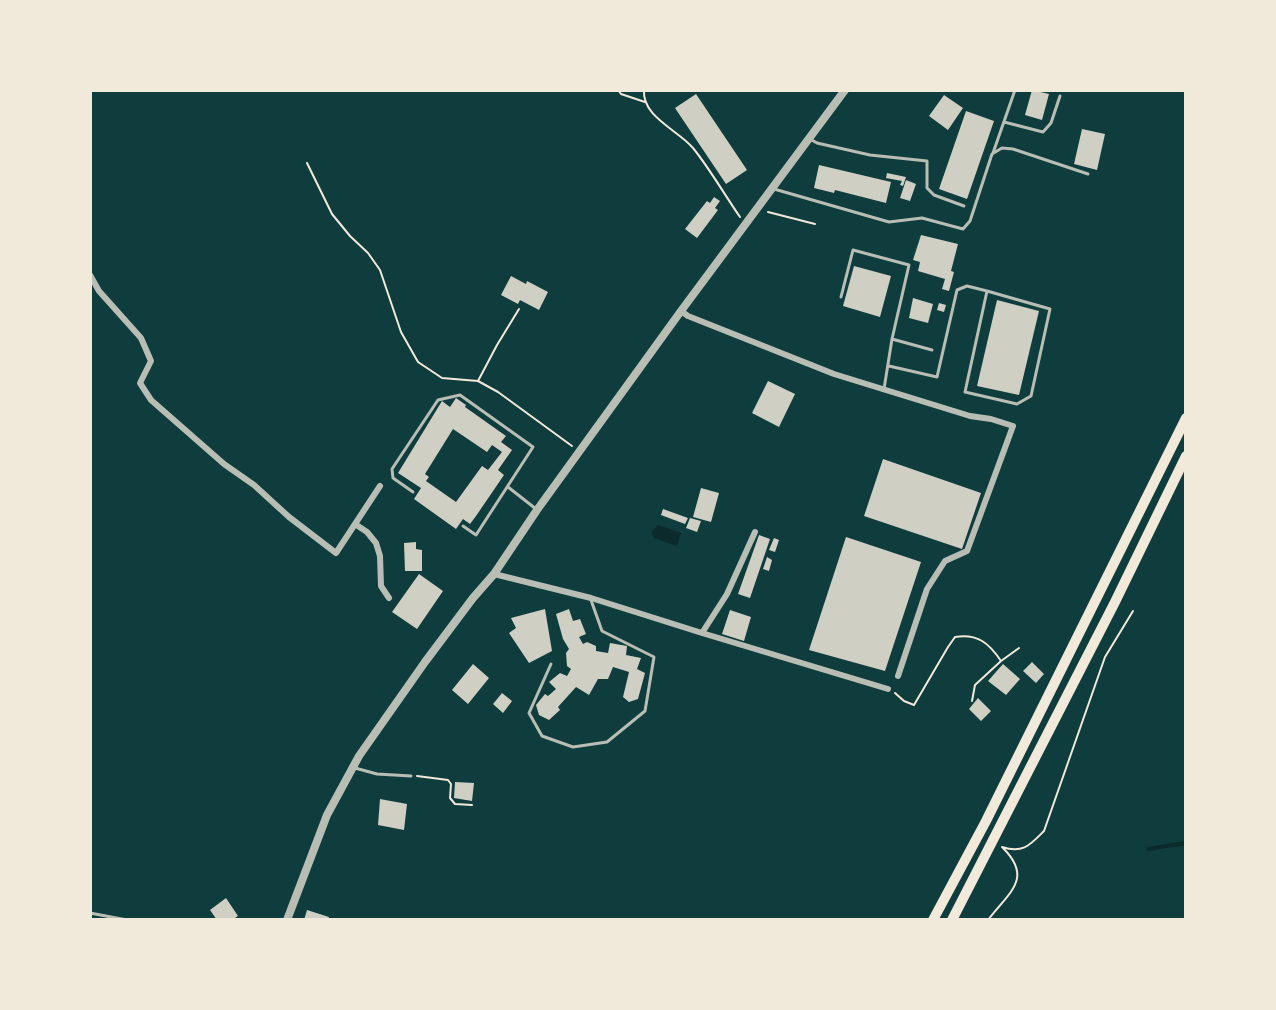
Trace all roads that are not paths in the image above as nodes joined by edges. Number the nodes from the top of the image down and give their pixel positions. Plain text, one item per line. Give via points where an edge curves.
1 (845, 90) edge
2 (1016, 90) edge
3 (1060, 96) dead end
4 (1004, 122) junction
5 (809, 138) junction
6 (993, 154) junction
7 (1089, 174) dead end
8 (772, 188) junction
9 (964, 206) dead end
10 (90, 275) edge
11 (987, 291) junction
12 (841, 297) dead end
13 (681, 311) junction
14 (892, 339) junction
15 (932, 350) dead end
16 (889, 366) junction
17 (884, 389) junction
18 (1186, 418) edge
19 (1186, 456) edge
20 (380, 486) dead end
21 (507, 487) junction
22 (413, 492) dead end
23 (537, 510) junction
24 (355, 524) junction
25 (463, 526) dead end
26 (755, 532) dead end
27 (494, 574) junction
28 (389, 598) dead end
29 (591, 598) junction
30 (702, 633) junction
31 (551, 664) dead end
32 (898, 676) dead end
33 (888, 689) road end
34 (353, 767) junction
35 (411, 776) road end
36 (90, 913) edge
37 (127, 920) edge
38 (287, 920) edge
39 (933, 920) edge
40 (952, 920) edge

1 - 5 street
2 - 4 lane
3 - 4 lane via 1051,123 1043,132
4 - 6 lane
5 - 8 street
5 - 9 lane via 870,155 927,161 927,188 934,195
6 - 7 lane via 1002,148 1013,149
6 - 8 lane via 963,229 922,218 889,222
8 - 13 street
10 - 24 street via 99,291 141,338 151,361 140,383 151,400 336,553
11 - 11 lane via 965,392 1017,404 1032,396 1050,309
11 - 16 lane via 968,286 957,290 937,376
12 - 14 lane via 853,250 909,265
13 - 17 street via 834,374
13 - 23 street
14 - 15 lane
14 - 16 lane
16 - 17 lane
17 - 32 street via 1013,426 967,551 945,561 927,589
18 - 39 main road via 987,821
19 - 40 main road
20 - 24 street
21 - 22 lane via 532,447 460,395 438,400 392,469 393,478
21 - 23 lane
21 - 25 lane via 476,535
23 - 27 street
24 - 28 street via 376,543 381,586
26 - 30 street via 727,594
27 - 29 street
27 - 34 street via 425,662
29 - 30 street
29 - 31 lane via 602,632 654,657 645,711 607,742 573,747 542,736 529,713
30 - 33 street
34 - 35 lane via 377,774
34 - 38 street via 327,814
36 - 37 lane

